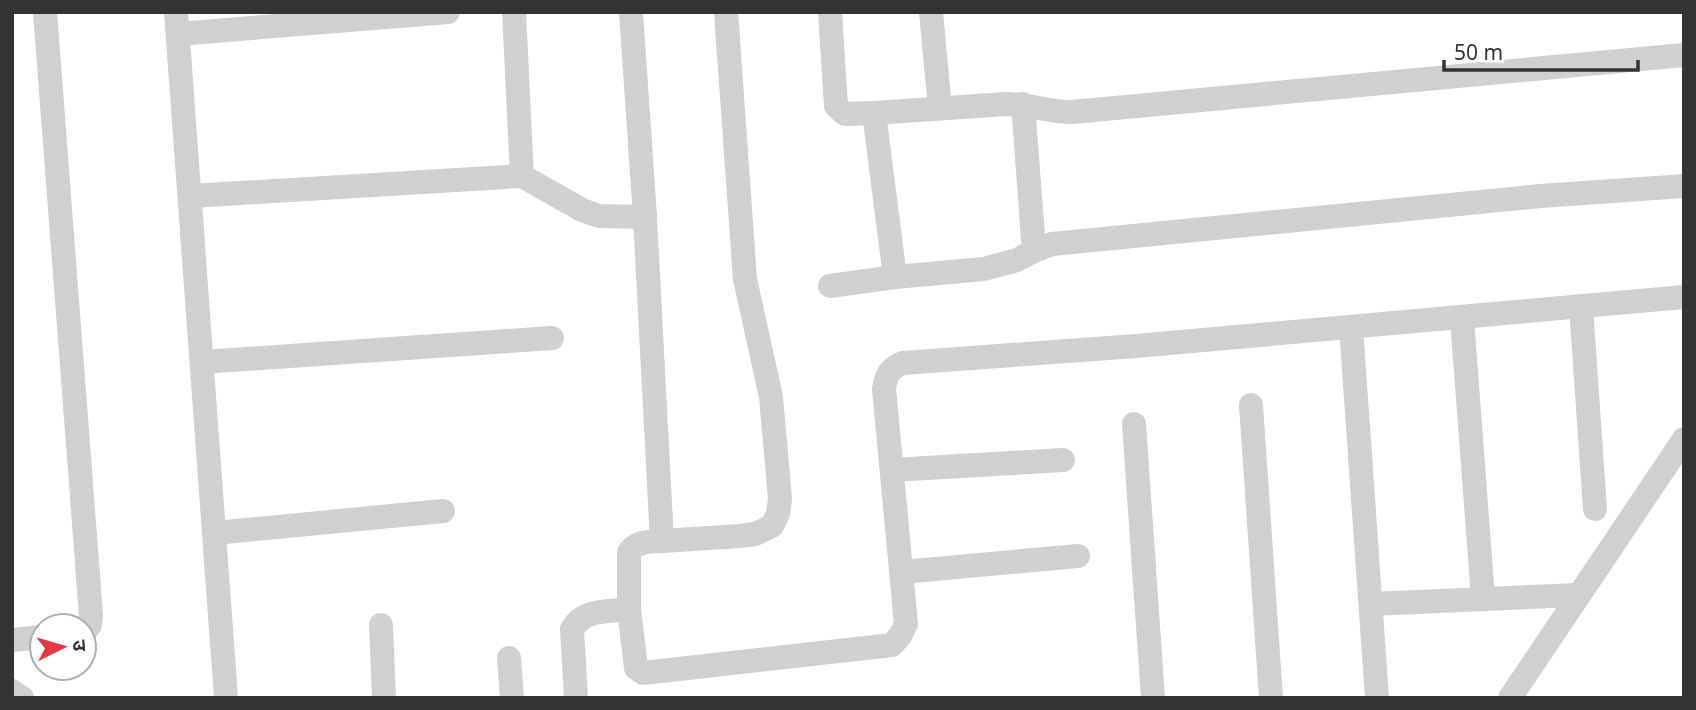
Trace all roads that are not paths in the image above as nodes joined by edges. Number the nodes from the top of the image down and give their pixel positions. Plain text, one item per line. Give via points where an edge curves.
1 (45, 12) edge
2 (448, 12) edge
3 (514, 12) edge
4 (631, 12) edge
5 (726, 12) edge
6 (830, 12) edge
7 (931, 12) edge
8 (392, 15) edge
9 (177, 23) edge
10 (1684, 55) edge
11 (1023, 104) junction
12 (940, 108) junction
13 (874, 113) junction
14 (522, 176) junction
15 (1684, 186) edge
16 (191, 196) junction
17 (645, 217) junction
18 (1034, 251) junction
19 (895, 277) junction
20 (830, 286) dead end
21 (1684, 297) edge
22 (1581, 307) junction
23 (1462, 318) junction
24 (1351, 327) junction
25 (552, 338) dead end
26 (202, 362) junction
27 (1251, 405) dead end
28 (1134, 424) dead end
29 (1681, 448) edge
30 (1063, 460) dead end
31 (892, 470) junction
32 (1595, 509) dead end
33 (443, 511) dead end
34 (215, 533) junction
35 (662, 541) junction
36 (1079, 556) dead end
37 (902, 572) junction
38 (1578, 595) junction
39 (1483, 598) junction
40 (1371, 604) junction
41 (629, 609) junction
42 (91, 612) edge
43 (381, 625) dead end
44 (509, 658) dead end
45 (12, 691) edge
46 (22, 698) edge
47 (226, 698) edge
48 (384, 698) edge
49 (513, 698) edge
50 (576, 698) edge
51 (1153, 698) edge
52 (1271, 698) edge
53 (1377, 698) edge
54 (1510, 698) edge

1 - 42 street
2 - 8 street
3 - 14 street
4 - 17 street
5 - 35 street via 745,279 771,397 778,514 772,526 755,534
6 - 13 street via 836,106 845,114
7 - 12 street
8 - 9 street
9 - 16 street
10 - 11 street via 1072,112
11 - 12 street
11 - 18 street
12 - 13 street
13 - 19 street
14 - 16 street
14 - 17 street via 599,216
15 - 18 street via 1052,244
16 - 26 street
17 - 35 street
18 - 19 street via 984,269
19 - 20 street
21 - 22 street
22 - 23 street
22 - 32 street
23 - 24 street
23 - 39 street
24 - 31 street via 903,363 890,371 884,388
24 - 40 street
25 - 26 street
26 - 34 street
27 - 52 street
28 - 51 street
29 - 38 street
30 - 31 street
31 - 37 street
33 - 34 street
34 - 47 street
35 - 41 street via 642,542 629,552
36 - 37 street
37 - 41 street via 906,624 892,645 878,648 643,673 635,668
38 - 39 street
38 - 54 street
39 - 40 street
40 - 53 street
41 - 50 street via 577,619 572,629
43 - 48 street
44 - 49 street
45 - 46 street

